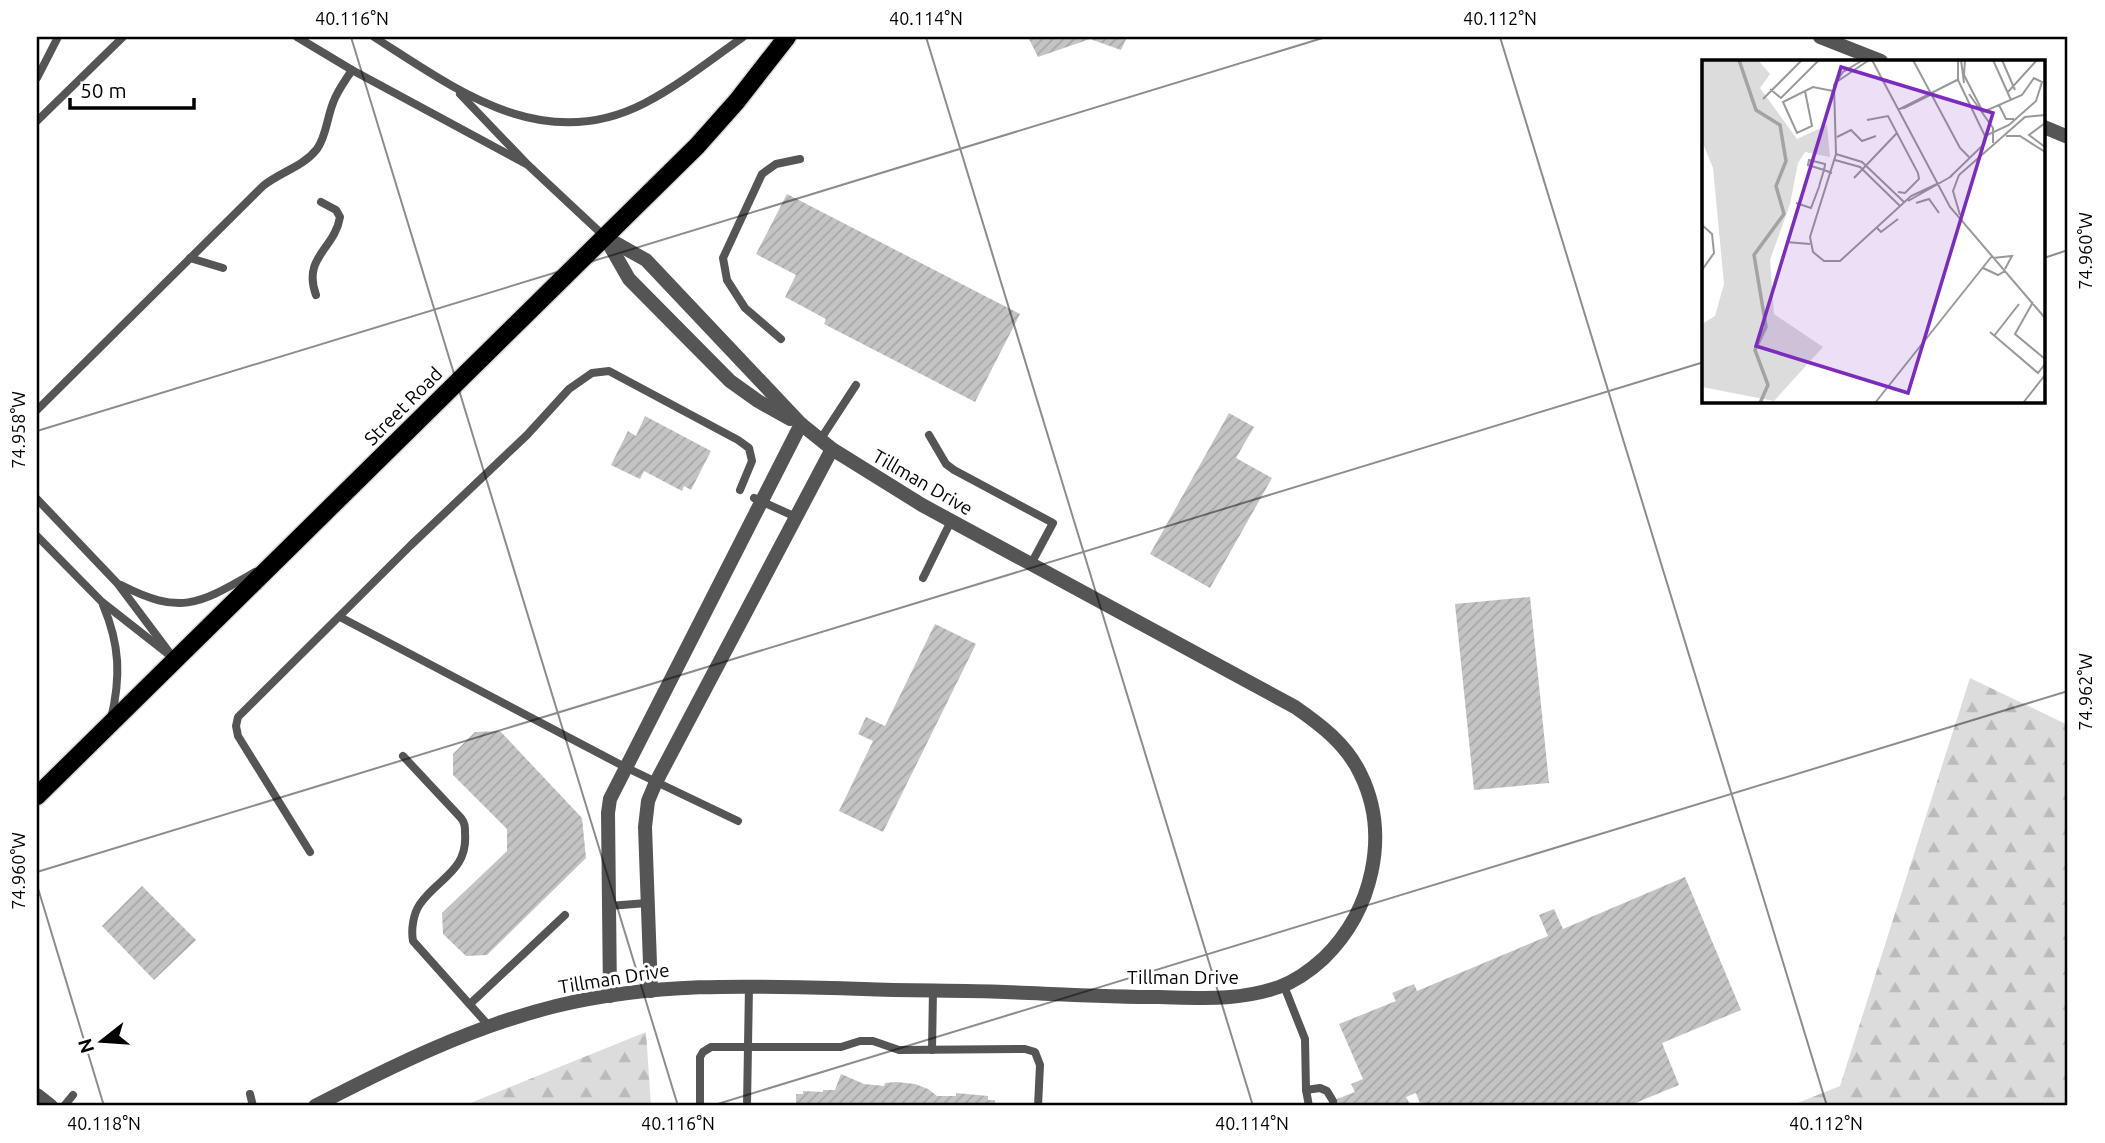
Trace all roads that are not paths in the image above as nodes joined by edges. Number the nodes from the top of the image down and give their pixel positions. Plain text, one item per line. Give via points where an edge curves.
1 (58, 37) edge
2 (123, 37) edge
3 (297, 37) edge
4 (374, 37) edge
5 (743, 37) edge
6 (788, 37) edge
7 (1820, 37) edge
8 (1878, 60) edge
9 (352, 70) junction
10 (37, 78) edge
11 (455, 89) junction
12 (37, 121) edge
13 (2046, 128) edge
14 (2068, 137) edge
15 (800, 159) dead end
16 (528, 165) junction
17 (321, 201) dead end
18 (605, 237) junction
19 (190, 258) junction
20 (223, 268) dead end
21 (316, 295) dead end
22 (781, 339) dead end
23 (856, 385) dead end
24 (37, 410) edge
25 (801, 425) junction
26 (929, 435) dead end
27 (826, 445) junction
28 (740, 490) dead end
29 (37, 499) edge
30 (758, 500) junction
31 (796, 517) junction
32 (951, 521) junction
33 (37, 536) edge
34 (277, 559) junction
35 (1031, 564) junction
36 (923, 578) dead end
37 (118, 584) junction
38 (102, 603) junction
39 (340, 617) junction
40 (175, 660) junction
41 (109, 725) junction
42 (403, 756) dead end
43 (625, 767) junction
44 (656, 782) junction
45 (37, 796) edge
46 (738, 821) dead end
47 (310, 852) dead end
48 (647, 903) junction
49 (609, 906) junction
50 (565, 915) dead end
51 (749, 986) junction
52 (1284, 986) junction
53 (651, 990) junction
54 (933, 990) junction
55 (610, 996) junction
56 (470, 1004) junction
57 (489, 1026) junction
58 (748, 1046) junction
59 (932, 1050) junction
60 (1306, 1090) junction
61 (250, 1094) dead end
62 (37, 1095) edge
63 (73, 1095) dead end
64 (1333, 1101) dead end
65 (51, 1106) edge
66 (64, 1106) edge
67 (253, 1106) edge
68 (315, 1106) edge
69 (700, 1106) edge
70 (747, 1106) edge
71 (1038, 1106) edge
72 (1309, 1106) edge

1 - 10 lane
2 - 12 lane
3 - 9 lane
4 - 11 lane
5 - 11 lane via 644,103 582,122 517,116
6 - 18 main road, Street Road via 697,146
7 - 8 street
9 - 16 lane
9 - 19 lane via 335,97 319,147 263,186
11 - 16 lane
13 - 14 street
15 - 22 lane via 776,164 762,174 723,258 727,280 745,308
16 - 18 lane
17 - 21 lane via 340,217 338,230 313,265 311,283
18 - 25 street, Tillman Drive via 646,260
18 - 25 street, Tillman Drive via 629,279 730,381
18 - 34 main road, Street Road
19 - 20 lane
19 - 24 lane
23 - 27 lane
25 - 27 street, Tillman Drive
25 - 30 street
26 - 35 lane via 954,470 1053,523
27 - 31 street
27 - 32 street, Tillman Drive
28 - 39 lane via 752,461 749,448 610,371 592,373 569,389
29 - 37 lane
30 - 31 lane
30 - 43 street
31 - 44 street
32 - 35 street, Tillman Drive
32 - 36 lane
33 - 38 lane
34 - 37 lane via 218,593 181,604 143,596
34 - 40 main road, Street Road
35 - 52 street, Tillman Drive via 1295,707 1339,742 1362,775 1375,833 1368,890 1337,946 1315,967
37 - 40 lane
38 - 40 lane
38 - 41 lane via 118,659 116,700
39 - 43 lane
39 - 47 lane via 238,717 236,726 237,736
40 - 41 main road, Street Road
41 - 45 main road, Street Road
42 - 56 lane via 465,823 464,855 419,905 412,933 419,950
43 - 44 lane
43 - 49 street via 608,813
44 - 46 lane
44 - 48 street via 646,815
48 - 49 lane
48 - 53 street
49 - 55 street
50 - 56 lane
51 - 53 street, Tillman Drive
51 - 54 street, Tillman Drive
51 - 58 lane
52 - 54 street, Tillman Drive via 1221,998
52 - 60 lane via 1305,1039
53 - 55 street, Tillman Drive
54 - 59 lane
55 - 57 street, Tillman Drive
56 - 57 lane
57 - 68 street, Tillman Drive
58 - 59 lane via 841,1047 873,1041 899,1050
58 - 69 lane via 710,1047 703,1052
58 - 70 lane
59 - 71 lane via 1035,1052 1040,1065
60 - 64 lane via 1320,1088
60 - 72 lane
61 - 67 lane
62 - 65 street
63 - 66 lane

